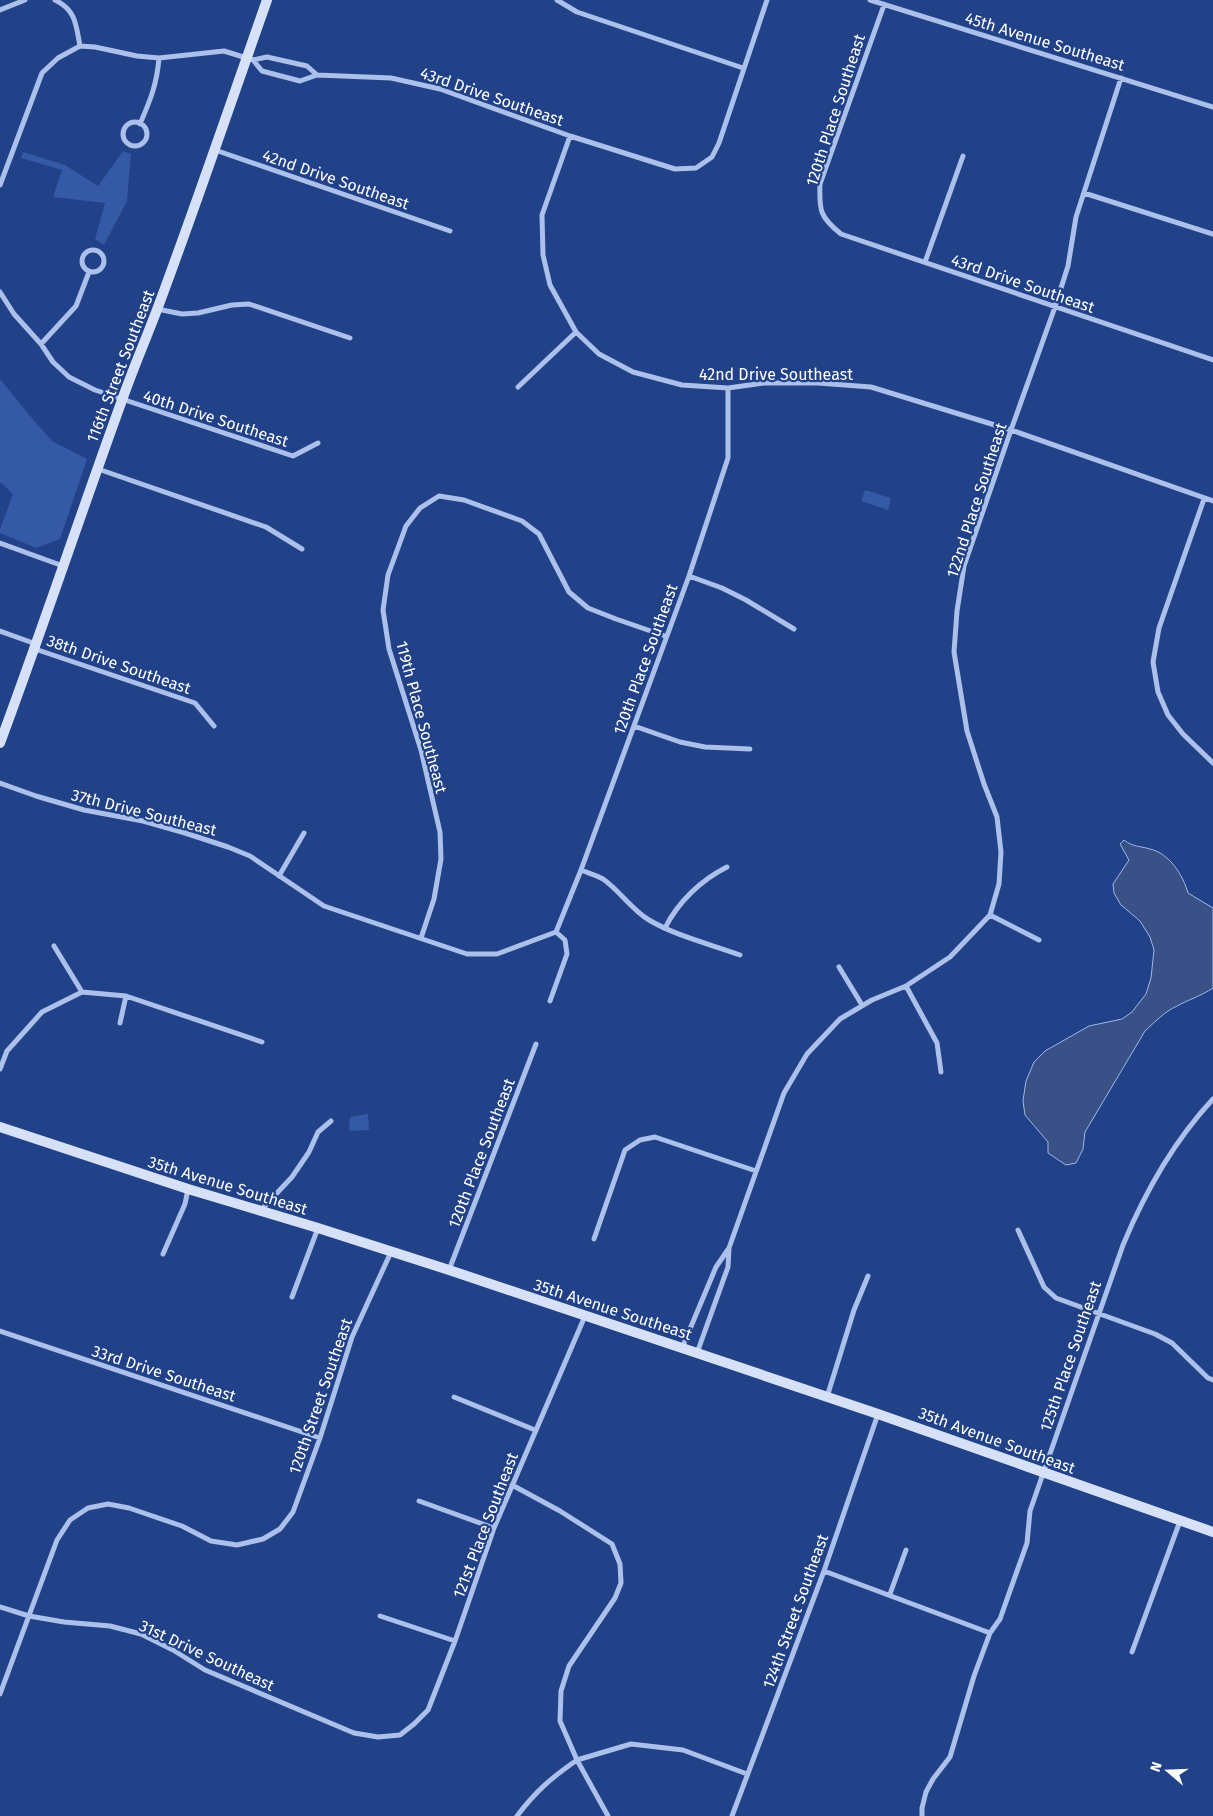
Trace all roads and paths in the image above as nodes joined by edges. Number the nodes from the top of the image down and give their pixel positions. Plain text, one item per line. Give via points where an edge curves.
1 (25, 0) edge
2 (55, 0) edge
3 (267, 0) edge
4 (557, 0) edge
5 (767, 0) edge
6 (870, 0) edge
7 (884, 5) junction
8 (0, 10) edge
9 (80, 46) junction
10 (159, 58) junction
11 (250, 59) junction
12 (743, 68) junction
13 (317, 75) junction
14 (1121, 78) junction
15 (1213, 107) edge
16 (140, 124) junction
17 (570, 136) junction
18 (215, 150) junction
19 (962, 156) dead end
20 (0, 184) edge
21 (1084, 193) junction
22 (828, 223) joint
23 (450, 231) dead end
24 (1213, 234) edge
25 (925, 262) junction
26 (89, 272) junction
27 (0, 292) edge
28 (1055, 308) junction
29 (157, 309) junction
30 (576, 332) junction
31 (350, 338) dead end
32 (41, 344) junction
33 (1213, 360) edge
34 (518, 388) dead end
35 (728, 388) junction
36 (122, 400) junction
37 (1011, 430) junction
38 (318, 443) dead end
39 (97, 469) junction
40 (1204, 498) junction
41 (1213, 501) edge
42 (0, 543) edge
43 (302, 549) dead end
44 (63, 566) junction
45 (689, 576) junction
46 (794, 629) dead end
47 (0, 631) edge
48 (666, 636) junction
49 (36, 647) junction
50 (214, 726) dead end
51 (634, 726) junction
52 (0, 743) edge
53 (750, 749) dead end
54 (1213, 763) edge
55 (0, 783) edge
56 (304, 833) dead end
57 (727, 867) dead end
58 (581, 870) junction
59 (279, 876) junction
60 (990, 915) junction
61 (665, 928) junction
62 (556, 932) junction
63 (421, 938) junction
64 (1039, 940) dead end
65 (54, 946) dead end
66 (740, 955) dead end
67 (839, 967) dead end
68 (906, 986) junction
69 (82, 992) junction
70 (126, 996) junction
71 (550, 1001) dead end
72 (862, 1005) junction
73 (120, 1023) dead end
74 (262, 1042) dead end
75 (536, 1044) dead end
76 (0, 1069) edge
77 (941, 1072) dead end
78 (1213, 1099) edge
79 (331, 1122) dead end
80 (0, 1127) edge
81 (756, 1171) junction
82 (188, 1189) junction
83 (261, 1211) junction
84 (318, 1228) junction
85 (1018, 1230) dead end
86 (594, 1239) dead end
87 (729, 1248) junction
88 (391, 1252) junction
89 (163, 1254) dead end
90 (449, 1270) junction
91 (868, 1276) dead end
92 (292, 1297) dead end
93 (1098, 1313) junction
94 (585, 1316) junction
95 (0, 1331) edge
96 (682, 1348) junction
97 (697, 1353) junction
98 (1213, 1380) edge
99 (827, 1397) junction
100 (454, 1398) dead end
101 (878, 1414) junction
102 (535, 1430) junction
103 (320, 1438) junction
104 (1043, 1473) junction
105 (512, 1485) junction
106 (419, 1501) dead end
107 (1180, 1521) junction
108 (494, 1528) junction
109 (1213, 1532) edge
110 (906, 1550) dead end
111 (824, 1571) junction
112 (890, 1594) junction
113 (0, 1607) edge
114 (29, 1616) junction
115 (380, 1616) dead end
116 (990, 1633) junction
117 (454, 1641) junction
118 (1132, 1652) dead end
119 (0, 1694) edge
120 (400, 1735) joint
121 (577, 1760) junction
122 (747, 1774) junction
123 (517, 1816) edge
124 (608, 1816) edge
125 (732, 1816) edge
126 (922, 1816) edge

1 - 8 street
2 - 9 street via 64,4 75,18
3 - 11 street, 116th Street Southeast
4 - 12 street via 577,12
5 - 12 street
6 - 7 street, 45th Avenue Southeast
7 - 14 street, 45th Avenue Southeast
7 - 22 street, 120th Place Southeast via 820,184 819,207
9 - 10 street, 43rd Drive Southeast
9 - 20 street via 58,58 42,73
10 - 11 street, 43rd Drive Southeast via 224,51
10 - 16 street via 152,98
11 - 13 street, 43rd Drive Southeast via 267,57 307,66
11 - 13 street, 43rd Drive Southeast via 262,70 300,81
11 - 18 street, 116th Street Southeast
12 - 17 street via 719,143 712,157 696,168 675,169
13 - 17 street, 43rd Drive Southeast via 390,78 440,89
14 - 15 street, 45th Avenue Southeast
14 - 21 street, 122nd Place Southeast
16 - 16 street via 130,123 123,131 124,140 130,146 140,145 146,138 146,131
17 - 30 street, 42nd Drive Southeast via 542,215 543,254 550,285
18 - 23 street, 42nd Drive Southeast
18 - 29 street, 116th Street Southeast
19 - 25 street
21 - 24 street
21 - 28 street, 122nd Place Southeast
22 - 25 street, 43rd Drive Southeast via 841,234
25 - 28 street, 43rd Drive Southeast
26 - 26 street via 97,271 104,264 103,256 96,250 88,250 82,258 83,268
26 - 32 street via 76,306
27 - 32 street, 40th Drive Southeast via 14,314
28 - 33 street, 43rd Drive Southeast
28 - 37 street, 122nd Place Southeast
29 - 31 street via 198,314 249,304
29 - 36 street, 116th Street Southeast
30 - 34 street
30 - 35 street, 42nd Drive Southeast via 600,354 632,372 682,385
32 - 36 street, 40th Drive Southeast via 69,377
35 - 37 street, 42nd Drive Southeast via 764,383 871,387
35 - 45 street, 120th Place Southeast via 728,458
36 - 38 street, 40th Drive Southeast via 293,456
36 - 39 street, 116th Street Southeast
37 - 40 street, 42nd Drive Southeast
37 - 60 street, 122nd Place Southeast via 964,566 954,652 967,731 997,817 1001,852 999,884
39 - 43 street via 266,527
39 - 44 street, 116th Street Southeast
40 - 41 street, 42nd Drive Southeast
40 - 54 street via 1159,628 1153,662 1158,692 1168,715
42 - 44 street
44 - 49 street, 116th Street Southeast
45 - 46 street via 746,600
45 - 48 street, 120th Place Southeast
47 - 49 street, 38th Drive Southeast
48 - 51 street, 120th Place Southeast
48 - 63 street, 119th Place Southeast via 588,608 569,592 539,534 522,521 464,500 439,496 420,508 406,526 388,574 383,610 389,649 421,750 440,832 441,859 434,899
49 - 50 street, 38th Drive Southeast via 195,703
49 - 52 street, 116th Street Southeast
51 - 53 street via 705,747
51 - 58 street, 120th Place Southeast
55 - 59 street, 37th Drive Southeast via 84,810 185,832 250,856
56 - 59 street
57 - 61 street via 696,888 672,914
58 - 61 street via 601,877 636,910
58 - 62 street, 120th Place Southeast
59 - 63 street, 37th Drive Southeast via 324,906
60 - 64 street
60 - 68 street, 122nd Place Southeast via 950,957
61 - 66 street
62 - 63 street, 37th Drive Southeast via 497,954 467,954
62 - 71 street via 565,940 567,954
65 - 69 street
67 - 72 street
68 - 72 street, 122nd Place Southeast
68 - 77 street via 937,1044
69 - 70 street
69 - 76 street via 42,1012 8,1051
70 - 73 street
70 - 74 street
72 - 81 street, 122nd Place Southeast via 840,1019 807,1054 784,1093
75 - 90 street, 120th Place Southeast
78 - 93 street, 125th Place Southeast via 1175,1146 1152,1182 1122,1245
79 - 83 street via 318,1132 293,1175
80 - 82 street, 35th Avenue Southeast
81 - 86 street via 656,1137 640,1140 625,1150
81 - 87 street, 122nd Place Southeast
82 - 83 street, 35th Avenue Southeast
82 - 89 street via 185,1204
83 - 84 street, 35th Avenue Southeast
84 - 88 street, 35th Avenue Southeast
84 - 92 street
85 - 93 street via 1044,1287 1056,1298
87 - 96 street, 122nd Place Southeast via 716,1267
87 - 97 street, 122nd Place Southeast via 728,1267
88 - 90 street, 35th Avenue Southeast
88 - 103 street, 120th Street Southeast via 352,1337
90 - 94 street, 35th Avenue Southeast
91 - 99 street
93 - 98 street via 1172,1342
93 - 104 street, 125th Place Southeast
94 - 96 street, 35th Avenue Southeast
94 - 102 street, 121st Place Southeast
95 - 103 street, 33rd Drive Southeast
96 - 97 street, 35th Avenue Southeast
97 - 99 street, 35th Avenue Southeast
99 - 101 street, 35th Avenue Southeast
100 - 102 street
101 - 104 street, 35th Avenue Southeast
101 - 111 street, 124th Street Southeast
102 - 105 street, 121st Place Southeast
103 - 114 street, 120th Street Southeast via 293,1512 280,1530 263,1539 236,1544 211,1541 182,1526 130,1508 108,1504 88,1508 70,1520 57,1540
104 - 107 street, 35th Avenue Southeast
104 - 116 street, 125th Place Southeast via 1030,1511 1027,1543 1000,1619
105 - 108 street, 121st Place Southeast
105 - 121 street via 612,1544 620,1564 621,1583 615,1598 569,1666 561,1691 560,1721
106 - 108 street
107 - 109 street, 35th Avenue Southeast
107 - 118 street
108 - 117 street, 121st Place Southeast
110 - 112 street
111 - 112 street
111 - 122 street, 124th Street Southeast
112 - 116 street
113 - 114 street, 31st Drive Southeast
114 - 119 street
114 - 120 street, 31st Drive Southeast via 110,1626 141,1634 205,1670 354,1733 378,1737
115 - 117 street
116 - 126 street, 125th Place Southeast via 950,1756 926,1792
117 - 120 street, 121st Place Southeast via 428,1710
121 - 122 street via 631,1744 683,1750
121 - 123 street via 534,1793
121 - 124 street
122 - 125 street, 124th Street Southeast

